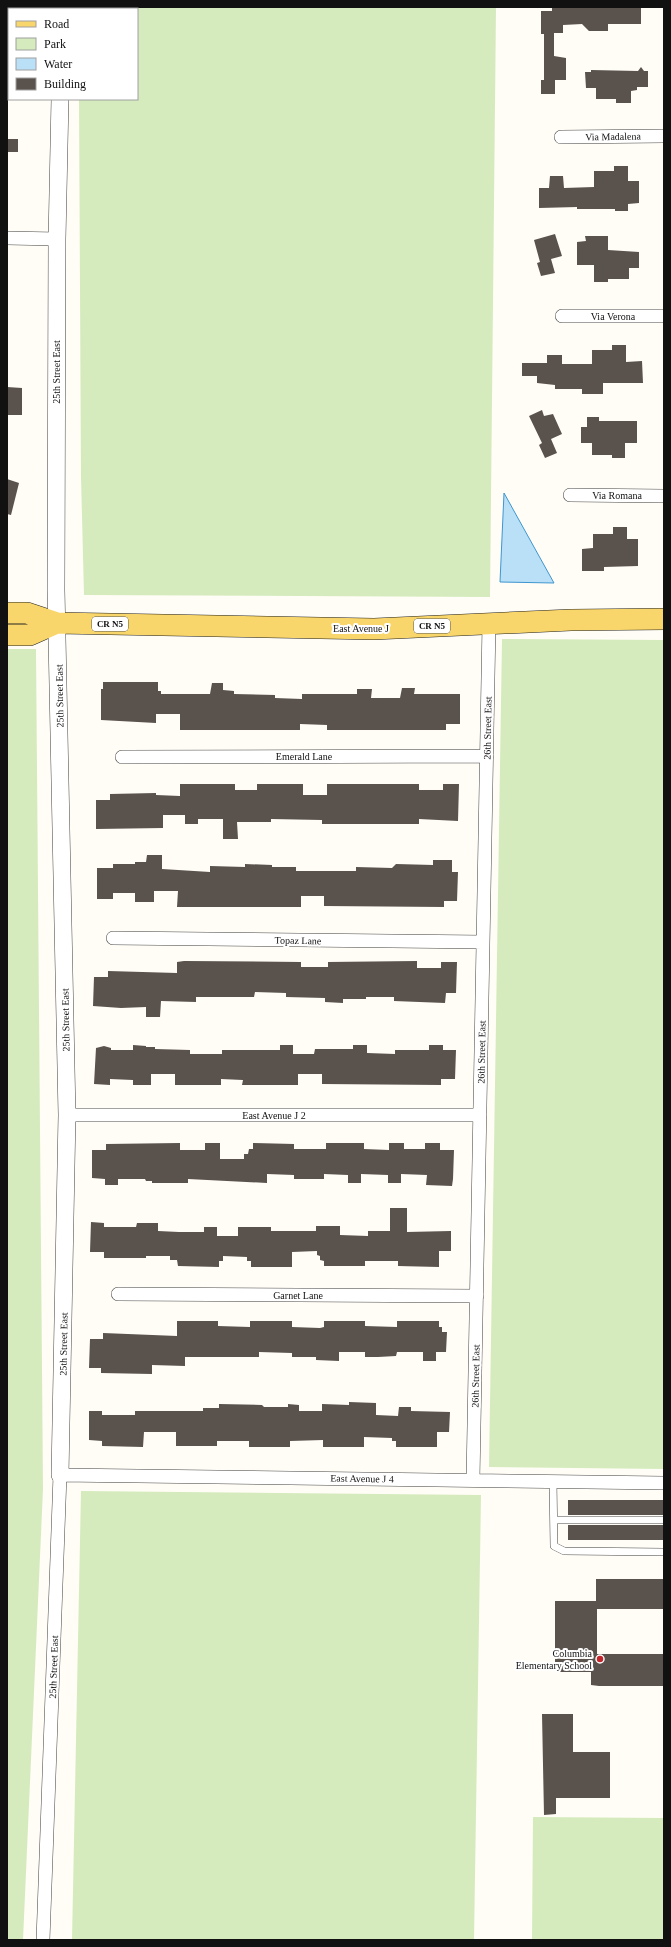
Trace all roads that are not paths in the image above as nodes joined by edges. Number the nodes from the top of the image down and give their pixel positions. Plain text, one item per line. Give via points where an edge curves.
1 (60, 100) edge
2 (664, 136) edge
3 (561, 137) dead end
4 (7, 238) edge
5 (56, 238) junction
6 (562, 316) dead end
7 (664, 316) edge
8 (570, 495) dead end
9 (664, 496) edge
10 (7, 613) edge
11 (664, 619) edge
12 (57, 623) junction
13 (489, 624) junction
14 (7, 635) edge
15 (487, 756) junction
16 (122, 757) dead end
17 (113, 938) dead end
18 (483, 942) junction
19 (67, 1115) junction
20 (480, 1115) junction
21 (118, 1294) dead end
22 (477, 1296) junction
23 (60, 1475) junction
24 (473, 1479) junction
25 (553, 1481) junction
26 (664, 1484) edge
27 (554, 1520) junction
28 (664, 1520) edge
29 (664, 1552) edge
30 (43, 1940) edge

1 - 5 street, 25th Street East
2 - 3 street, Via Madalena
4 - 5 street
5 - 12 street, 25th Street East
6 - 7 street, Via Verona
8 - 9 street, Via Romana
10 - 12 main road, East Avenue J / CR N5 via 27,613
11 - 13 main road, East Avenue J / CR N5
12 - 13 main road, East Avenue J / CR N5 via 374,629
12 - 14 main road, East Avenue J via 30,635
12 - 19 street, 25th Street East
13 - 15 street, 26th Street East
15 - 16 street, Emerald Lane
15 - 18 street, 26th Street East
17 - 18 street, Topaz Lane
18 - 20 street, 26th Street East
19 - 20 street, East Avenue J 2
19 - 23 street, 25th Street East
20 - 22 street, 26th Street East
21 - 22 street, Garnet Lane
22 - 24 street, 26th Street East
23 - 24 street, East Avenue J 4
23 - 30 street, 25th Street East
24 - 25 street, East Avenue J 4
25 - 26 street, East Avenue J 4
25 - 27 lane
27 - 28 lane
27 - 29 lane via 554,1546 564,1551

